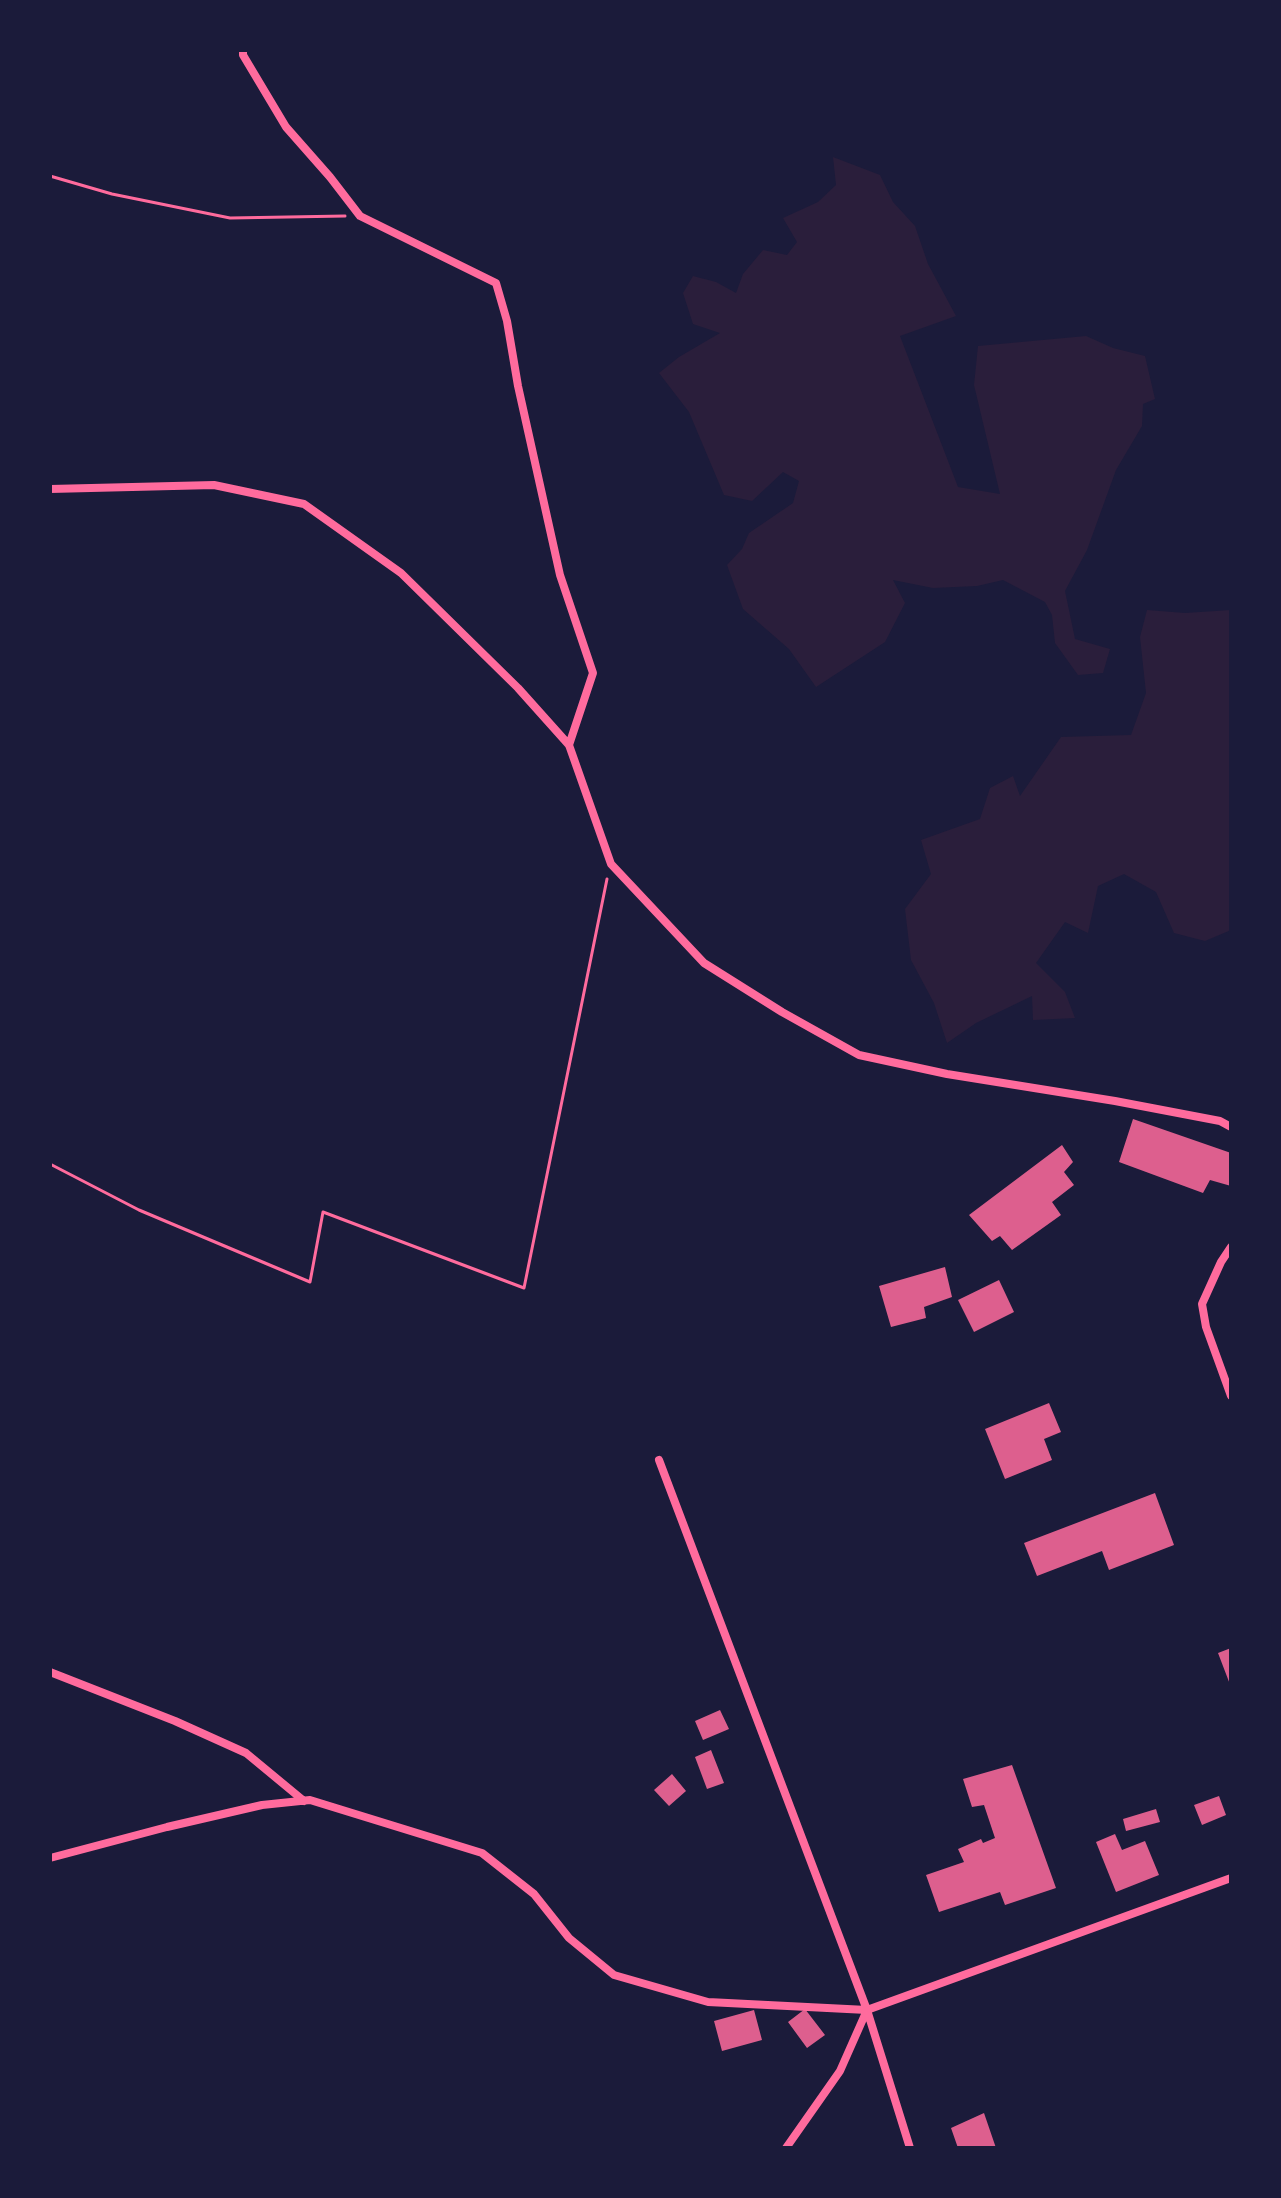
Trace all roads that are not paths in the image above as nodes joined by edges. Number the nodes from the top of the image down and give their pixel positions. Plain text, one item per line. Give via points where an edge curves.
1 (243, 50) edge
2 (50, 489) edge
3 (569, 745) junction
4 (1231, 1127) edge
5 (1231, 1247) edge
6 (1231, 1396) edge
7 (659, 1460) dead end
8 (50, 1672) edge
9 (304, 1801) junction
10 (50, 1858) edge
11 (1231, 1878) edge
12 (867, 2010) junction
13 (786, 2148) edge
14 (910, 2148) edge

1 - 3 street via 286,127 360,216 496,283 560,575 593,673
2 - 3 street via 214,485 304,504 401,573
3 - 4 street via 611,864 704,963 782,1012 859,1055
5 - 6 street via 1202,1304
7 - 12 street
8 - 9 street via 246,1753
9 - 10 street via 235,1811
9 - 12 street via 482,1853 534,1894 569,1938 614,1975 708,2002
11 - 12 street
12 - 13 street via 840,2071
12 - 14 street

